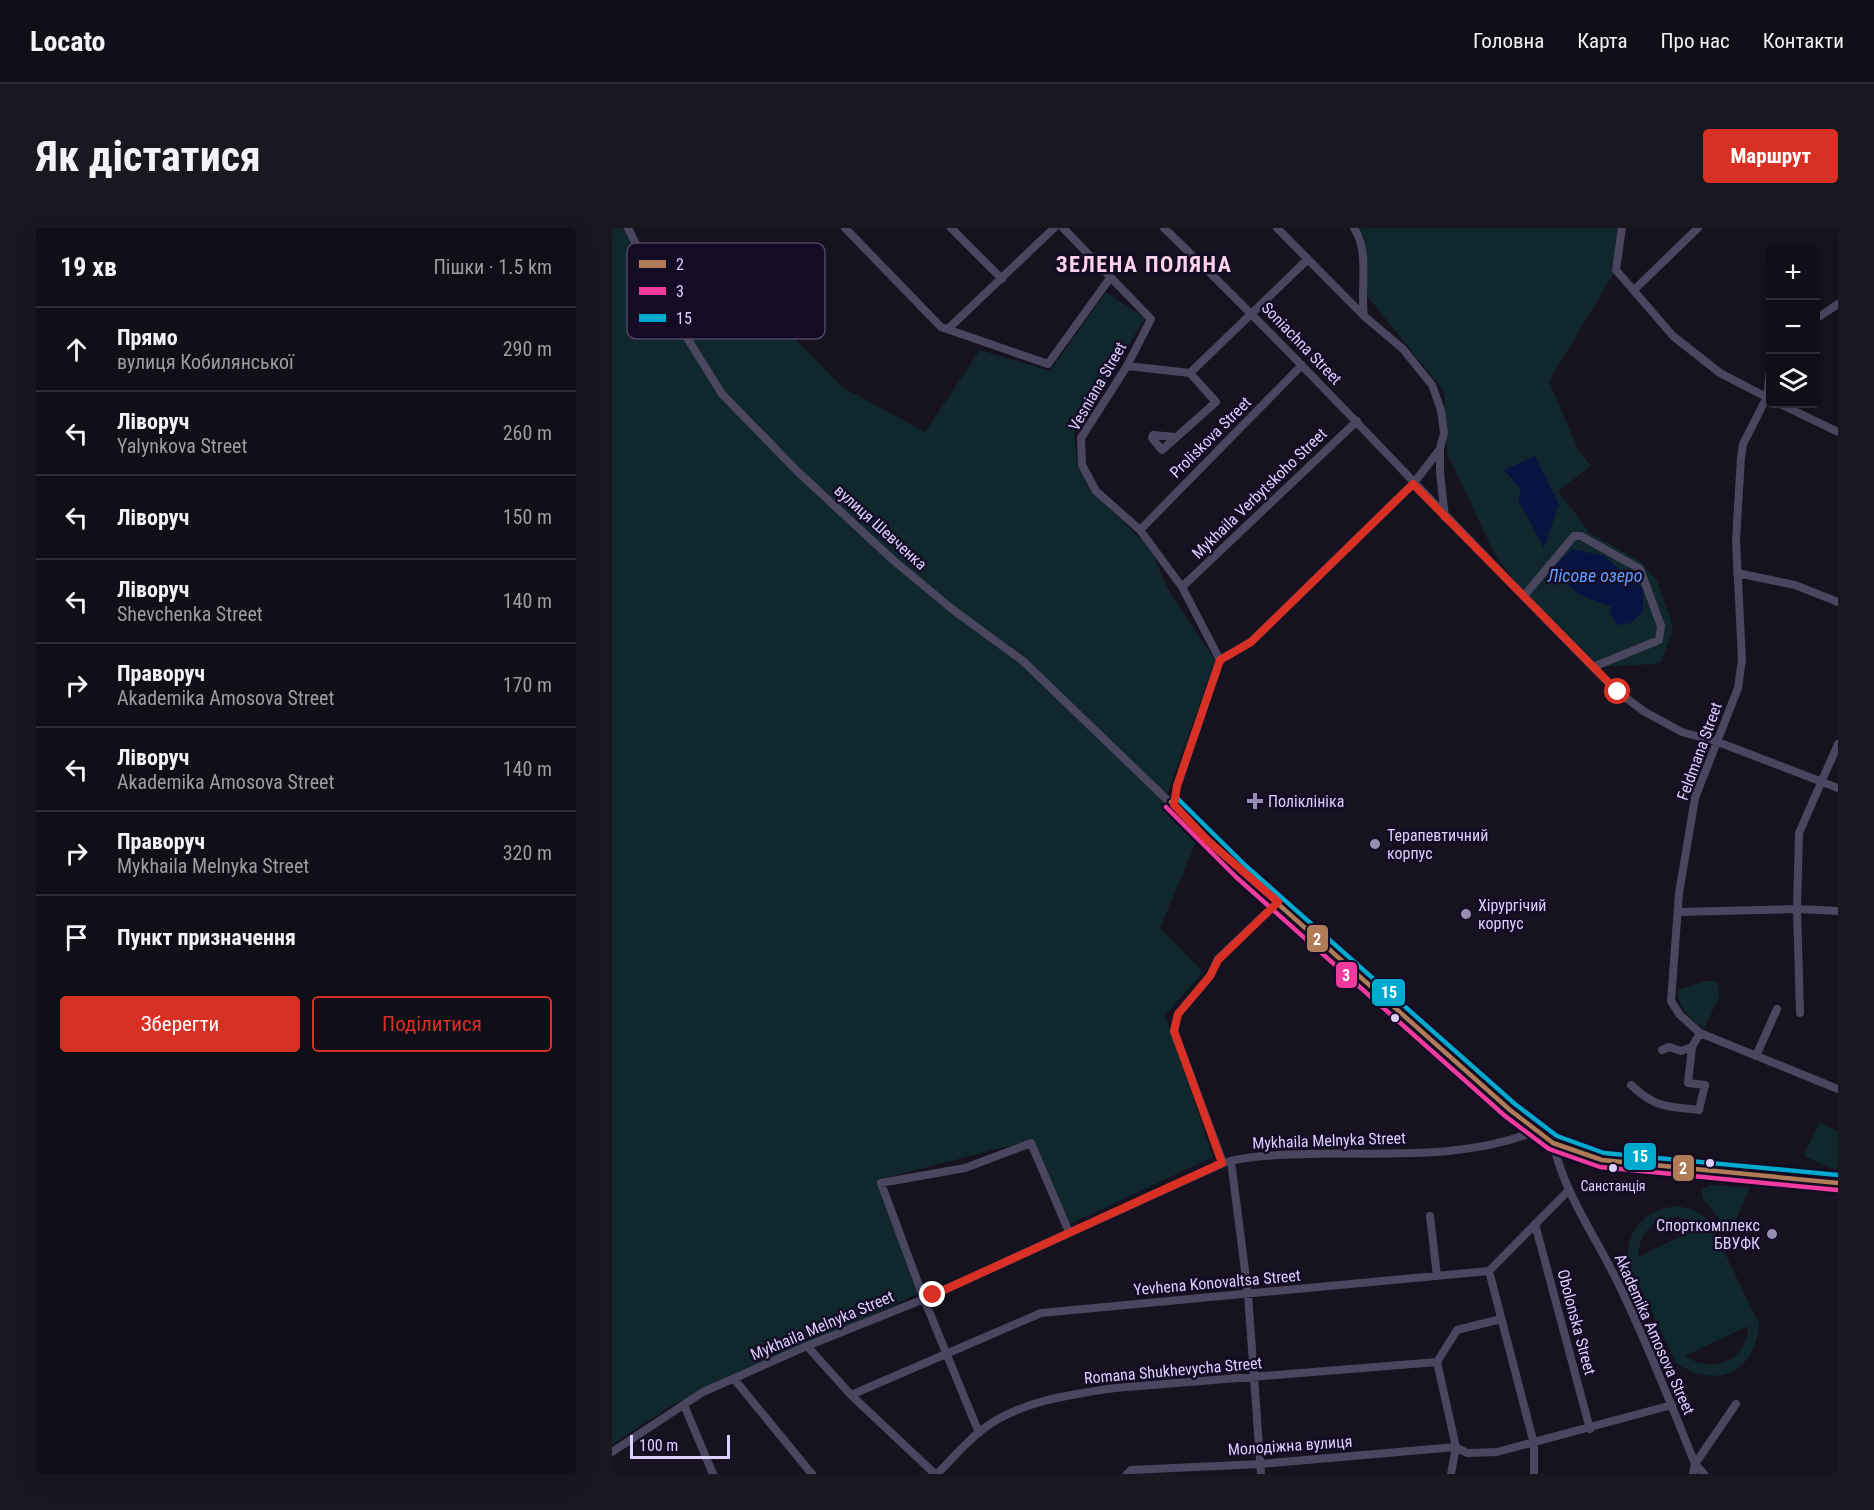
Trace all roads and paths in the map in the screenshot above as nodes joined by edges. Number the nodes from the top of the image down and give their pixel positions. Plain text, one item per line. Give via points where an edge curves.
1 (628, 228) edge
2 (845, 228) edge
3 (951, 228) edge
4 (1054, 228) edge
5 (1063, 228) edge
6 (1164, 228) edge
7 (1277, 228) edge
8 (1354, 228) edge
9 (1623, 228) edge
10 (1698, 228) edge
11 (635, 243) edge
12 (1308, 259) junction
13 (1110, 278) junction
14 (1002, 279) junction
15 (1634, 290) junction
16 (1838, 304) edge
17 (1253, 314) junction
18 (1364, 316) junction
19 (1820, 316) edge
20 (948, 329) junction
21 (688, 339) edge
22 (1302, 365) junction
23 (1127, 366) junction
24 (1190, 373) junction
25 (1766, 397) edge
26 (1766, 403) edge
27 (1788, 408) edge
28 (1357, 421) junction
29 (1838, 432) edge
30 (1175, 437) dead end
31 (1440, 449) junction
32 (1413, 484) junction
33 (1445, 517) junction
34 (1140, 530) junction
35 (1737, 573) junction
36 (1182, 587) junction
37 (1524, 596) junction
38 (1838, 602) edge
39 (1220, 660) junction
40 (1593, 667) junction
41 (1718, 742) junction
42 (1838, 744) edge
43 (1822, 781) junction
44 (1838, 788) edge
45 (1172, 803) junction
46 (1278, 902) junction
47 (1797, 909) junction
48 (1838, 911) edge
49 (1678, 912) junction
50 (1777, 1009) dead end
51 (1800, 1013) dead end
52 (1700, 1033) junction
53 (1692, 1047) junction
54 (1662, 1050) dead end
55 (1755, 1056) junction
56 (1631, 1085) dead end
57 (1838, 1089) edge
58 (1536, 1131) junction
59 (1553, 1143) junction
60 (1226, 1162) junction
61 (1838, 1183) edge
62 (1568, 1191) junction
63 (1430, 1216) dead end
64 (1535, 1224) junction
65 (1069, 1232) junction
66 (1489, 1270) junction
67 (1437, 1276) junction
68 (1248, 1294) junction
69 (924, 1299) junction
70 (1501, 1319) junction
71 (807, 1346) junction
72 (946, 1354) junction
73 (1437, 1362) junction
74 (1253, 1377) junction
75 (734, 1379) junction
76 (851, 1395) junction
77 (1736, 1404) dead end
78 (684, 1405) junction
79 (1672, 1406) junction
80 (1590, 1429) junction
81 (979, 1433) junction
82 (1534, 1444) junction
83 (1456, 1447) junction
84 (612, 1452) edge
85 (1260, 1464) junction
86 (1695, 1464) junction
87 (713, 1474) edge
88 (812, 1474) edge
89 (936, 1474) edge
90 (1127, 1474) edge
91 (1261, 1474) edge
92 (1450, 1474) edge
93 (1534, 1474) edge
94 (1693, 1474) edge
95 (1704, 1474) edge

1 - 11 street, вулиця Шевченка
2 - 20 street via 941,327
3 - 14 street
4 - 14 street
5 - 13 street, Vesniana Street
6 - 17 street, Soniachna Street
7 - 12 street
8 - 18 street via 1363,255
9 - 15 street via 1616,270
10 - 15 street
12 - 17 street
12 - 18 street
13 - 20 street via 1048,364
13 - 23 street, Vesniana Street via 1151,319
14 - 20 street
15 - 25 street via 1673,336 1699,358 1720,374
16 - 19 street
17 - 22 street, Soniachna Street
17 - 24 street
18 - 31 street via 1402,349 1432,385 1444,433
21 - 45 street, вулиця Шевченка via 722,393 797,471 893,560 1023,661
22 - 28 street, Soniachna Street
22 - 34 street, Proliskova Street
23 - 24 street
23 - 34 street, Vesniana Street via 1081,438 1082,465 1096,491
24 - 30 street via 1216,402
26 - 35 street, Feldmana Street via 1743,444
27 - 29 street
28 - 32 street, Soniachna Street
28 - 36 street, Mykhaila Verbytskoho Street
31 - 32 street
31 - 33 street
32 - 33 street, Soniachna Street
32 - 39 street via 1251,642
33 - 37 street, Soniachna Street
34 - 36 street, Vesniana Street
35 - 38 street via 1795,585
35 - 41 street, Feldmana Street via 1742,660 1738,688
36 - 39 street, Vesniana Street
37 - 40 street, Soniachna Street
37 - 40 street via 1574,536 1581,536 1640,569 1661,626 1659,640
39 - 45 street
40 - 41 street, Soniachna Street via 1645,712 1682,732
41 - 43 street, Soniachna Street
41 - 49 street, Feldmana Street via 1695,798
42 - 43 street
43 - 44 street, Soniachna Street
43 - 47 street via 1799,833
45 - 46 street, вулиця Шевченка via 1207,840
46 - 58 street, вулиця Шевченка
46 - 60 street via 1218,960 1210,976 1178,1014 1174,1031
47 - 48 street
47 - 49 street
47 - 51 street
49 - 52 street, Feldmana Street via 1671,1001
50 - 55 street
52 - 53 street
52 - 55 street, Feldmana Street
53 - 54 street
53 - 56 street via 1688,1083 1704,1085 1699,1110 1659,1106
55 - 57 street, Feldmana Street
58 - 59 street, вулиця Шевченка
58 - 60 street, Mykhaila Melnyka Street via 1474,1148 1264,1156
59 - 61 street, вулиця Шевченка via 1602,1160
59 - 62 street, Akademika Amosova Street
60 - 65 street, Mykhaila Melnyka Street
60 - 68 street
62 - 64 street
62 - 79 street, Akademika Amosova Street via 1620,1286
63 - 67 street
64 - 66 street
64 - 80 street, Obolonska Street
65 - 69 street, Mykhaila Melnyka Street
65 - 69 street via 1031,1143 964,1168 881,1183
66 - 67 street, Yevhena Konovaltsa Street
66 - 70 street
67 - 68 street, Yevhena Konovaltsa Street
68 - 72 street, Yevhena Konovaltsa Street via 1041,1313
68 - 74 street
69 - 71 street, Mykhaila Melnyka Street
69 - 72 street
70 - 73 street via 1457,1330
70 - 82 street
71 - 75 street, Mykhaila Melnyka Street
71 - 76 street
72 - 76 street, Yevhena Konovaltsa Street
72 - 81 street
73 - 74 street, Romana Shukhevycha Street
73 - 83 street
74 - 81 street, Romana Shukhevycha Street via 1071,1394 1007,1415
74 - 85 street
75 - 78 street, Mykhaila Melnyka Street
75 - 88 street
76 - 89 street
77 - 86 street
78 - 84 street, Mykhaila Melnyka Street
78 - 87 street
79 - 80 street, Молодіжна вулиця
79 - 86 street, Akademika Amosova Street
80 - 82 street, Молодіжна вулиця
81 - 89 street, Romana Shukhevycha Street
82 - 83 street, Молодіжна вулиця via 1479,1453 1467,1453
82 - 93 street
83 - 85 street, Молодіжна вулиця
83 - 92 street
85 - 90 street, Молодіжна вулиця via 1131,1470
85 - 91 street
86 - 94 street
86 - 95 street

